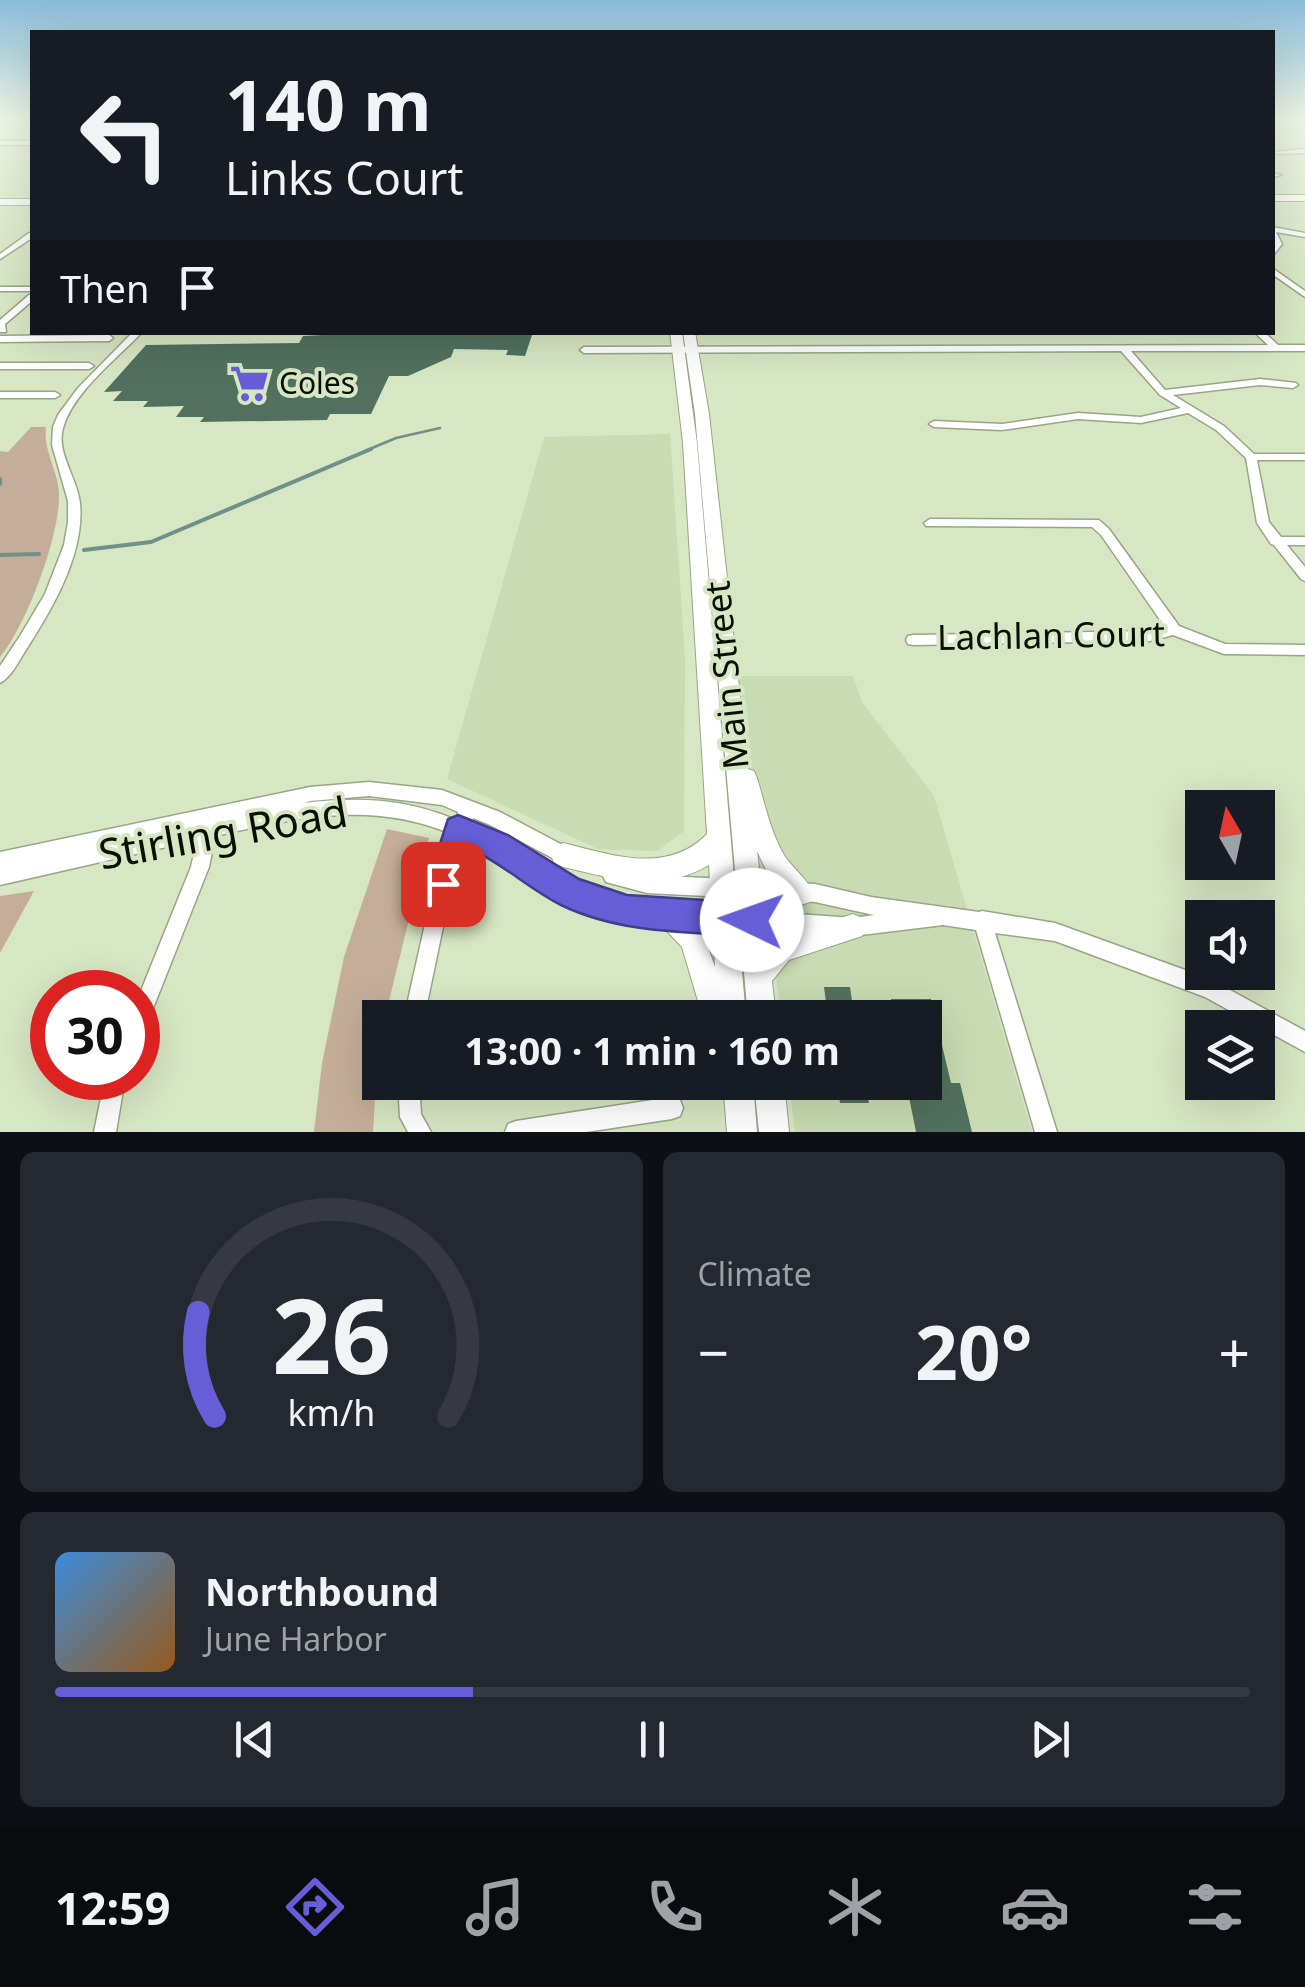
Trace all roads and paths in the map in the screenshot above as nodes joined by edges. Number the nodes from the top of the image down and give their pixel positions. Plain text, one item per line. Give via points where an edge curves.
1 (1275, 199) edge
2 (1305, 199) edge
3 (0, 200) edge
4 (30, 200) edge
5 (1275, 230) edge
6 (30, 232) edge
7 (1305, 235) edge
8 (0, 254) edge
9 (1275, 272) edge
10 (0, 289) edge
11 (30, 289) edge
12 (1305, 295) edge
13 (30, 299) edge
14 (30, 308) edge
15 (1, 334) edge
16 (135, 335) edge
17 (1261, 335) edge
18 (110, 338) dead end
19 (684, 345) edge
20 (1123, 348) junction
21 (1276, 348) junction
22 (1305, 348) edge
23 (583, 352) dead end
24 (0, 366) edge
25 (89, 366) dead end
26 (1293, 385) dead end
27 (1163, 394) junction
28 (0, 395) edge
29 (55, 395) dead end
30 (1186, 410) junction
31 (934, 424) dead end
32 (1251, 457) junction
33 (1305, 457) edge
34 (930, 523) dead end
35 (1275, 541) junction
36 (1305, 541) edge
37 (1305, 576) edge
38 (1174, 630) junction
39 (913, 640) dead end
40 (1305, 650) edge
41 (0, 677) edge
42 (734, 740) junction
43 (468, 808) junction
44 (458, 829) junction
45 (208, 830) junction
46 (719, 838) junction
47 (563, 855) junction
48 (0, 860) edge
49 (0, 876) edge
50 (722, 887) junction
51 (750, 890) junction
52 (801, 892) junction
53 (668, 914) junction
54 (948, 916) junction
55 (724, 919) junction
56 (752, 920) junction
57 (982, 920) junction
58 (853, 927) junction
59 (159, 970) edge
60 (758, 976) junction
61 (418, 1000) edge
62 (711, 1000) edge
63 (731, 1000) edge
64 (760, 1000) edge
65 (1305, 1042) edge
66 (111, 1100) edge
67 (410, 1100) edge
68 (739, 1100) edge
69 (770, 1100) edge
70 (672, 1108) dead end
71 (106, 1132) edge
72 (420, 1132) edge
73 (516, 1132) edge
74 (742, 1132) edge
75 (774, 1132) edge
76 (1046, 1132) edge

1 - 2 main road
3 - 4 main road
5 - 7 street
6 - 8 street
9 - 12 street
10 - 11 street
13 - 15 street via 1,322
14 - 15 street
15 - 18 street
16 - 41 street via 62,416 56,441 74,500 71,541 42,611
17 - 21 street
19 - 20 street
19 - 23 street
19 - 42 main road, Main Street
19 - 46 main road, Main Street
20 - 21 street
20 - 27 street
21 - 22 street
24 - 25 street
26 - 27 street via 1260,382
27 - 30 street
28 - 29 street
30 - 31 street via 1141,420 1078,416 1002,427
30 - 32 street via 1220,428
32 - 33 street
32 - 35 street via 1263,522
34 - 38 street via 1095,523
35 - 36 street
35 - 37 street
38 - 39 street, Lachlan Court via 1150,636
38 - 40 street, Lachlan Court via 1224,650
42 - 51 main road, Main Street
42 - 52 main road via 772,858
43 - 44 street
43 - 47 street, Stirling Road
43 - 48 street, Stirling Road via 400,791 340,790
44 - 45 street, Stirling Road via 403,812 346,806
44 - 53 street, Stirling Road via 498,845 570,893 627,912
44 - 61 street
45 - 49 street, Stirling Road
45 - 59 street
46 - 47 main road via 703,857 667,871
46 - 50 main road, Main Street
47 - 50 street, Stirling Road via 647,884
50 - 51 street, Stirling Road
50 - 55 main road, Main Street
51 - 52 street, Stirling Road
51 - 56 main road, Main Street
52 - 54 street, Stirling Road
53 - 55 street, Stirling Road
53 - 62 main road via 693,940
54 - 57 street
54 - 58 street, Stirling Road
55 - 56 street, Stirling Road
55 - 63 main road, Main Street
56 - 58 street, Stirling Road
56 - 60 main road, Main Street
57 - 65 street via 1055,932 1134,959 1210,989
57 - 76 street
58 - 60 main road via 782,950
60 - 64 main road, Main Street
66 - 71 street
67 - 72 street
68 - 74 main road
69 - 75 main road
70 - 73 street

